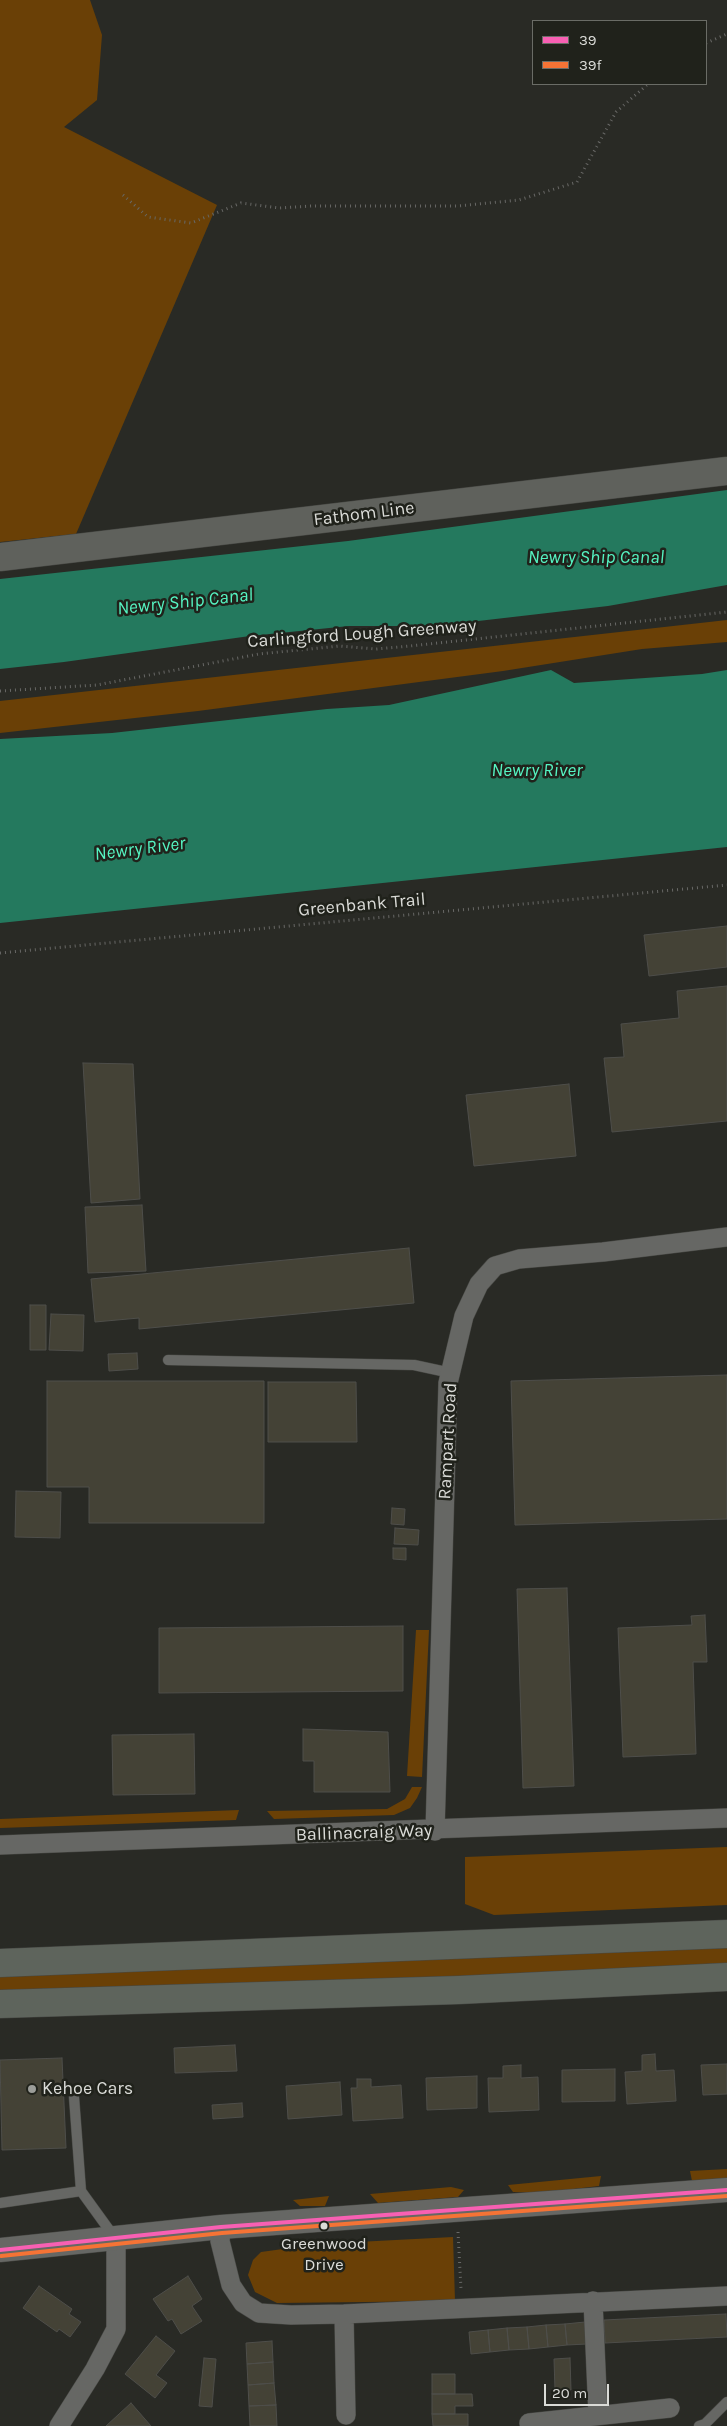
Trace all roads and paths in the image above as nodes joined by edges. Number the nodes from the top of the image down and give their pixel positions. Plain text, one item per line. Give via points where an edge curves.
1 (727, 34) edge
2 (707, 43) edge
3 (647, 85) edge
4 (123, 194) dead end
5 (727, 471) edge
6 (0, 558) edge
7 (727, 612) edge
8 (0, 691) edge
9 (727, 884) edge
10 (0, 953) edge
11 (727, 1237) edge
12 (168, 1360) dead end
13 (451, 1372) junction
14 (727, 1818) edge
15 (435, 1830) junction
16 (0, 1845) edge
17 (727, 1934) edge
18 (0, 1964) edge
19 (727, 1977) edge
20 (0, 2004) edge
21 (74, 2097) dead end
22 (727, 2190) edge
23 (81, 2191) junction
24 (0, 2203) edge
25 (458, 2224) dead end
26 (221, 2227) junction
27 (116, 2239) junction
28 (0, 2250) edge
29 (727, 2296) edge
30 (593, 2301) junction
31 (461, 2309) junction
32 (344, 2314) junction
33 (727, 2402) edge
34 (670, 2408) dead end
35 (598, 2414) junction
36 (346, 2415) dead end
37 (529, 2424) dead end
38 (59, 2426) edge
39 (699, 2426) edge

1 - 2 path
3 - 4 path via 616,112 577,182 520,200 458,206 280,208 241,202 191,223 148,217
5 - 6 main road, Fathom Line
7 - 8 path, Carlingford Lough Greenway via 401,647 339,646 259,654 97,685
9 - 10 path, Greenbank Trail
11 - 13 street, Rampart Road via 519,1259 495,1266 479,1284 464,1316
12 - 13 lane via 414,1365
13 - 15 street, Rampart Road via 448,1383
14 - 15 street, Ballinacraig Way
15 - 16 street, Ballinacraig Way
17 - 18 highway
19 - 20 highway via 450,1990
21 - 23 lane
22 - 26 street
23 - 24 lane
23 - 27 lane
25 - 31 path
26 - 27 street
26 - 32 street via 220,2240 231,2285 243,2303 259,2313
27 - 28 street
27 - 38 street via 116,2329
29 - 30 street
30 - 31 street
30 - 35 street
31 - 32 street
32 - 36 street
33 - 39 lane
34 - 35 street
35 - 37 street

